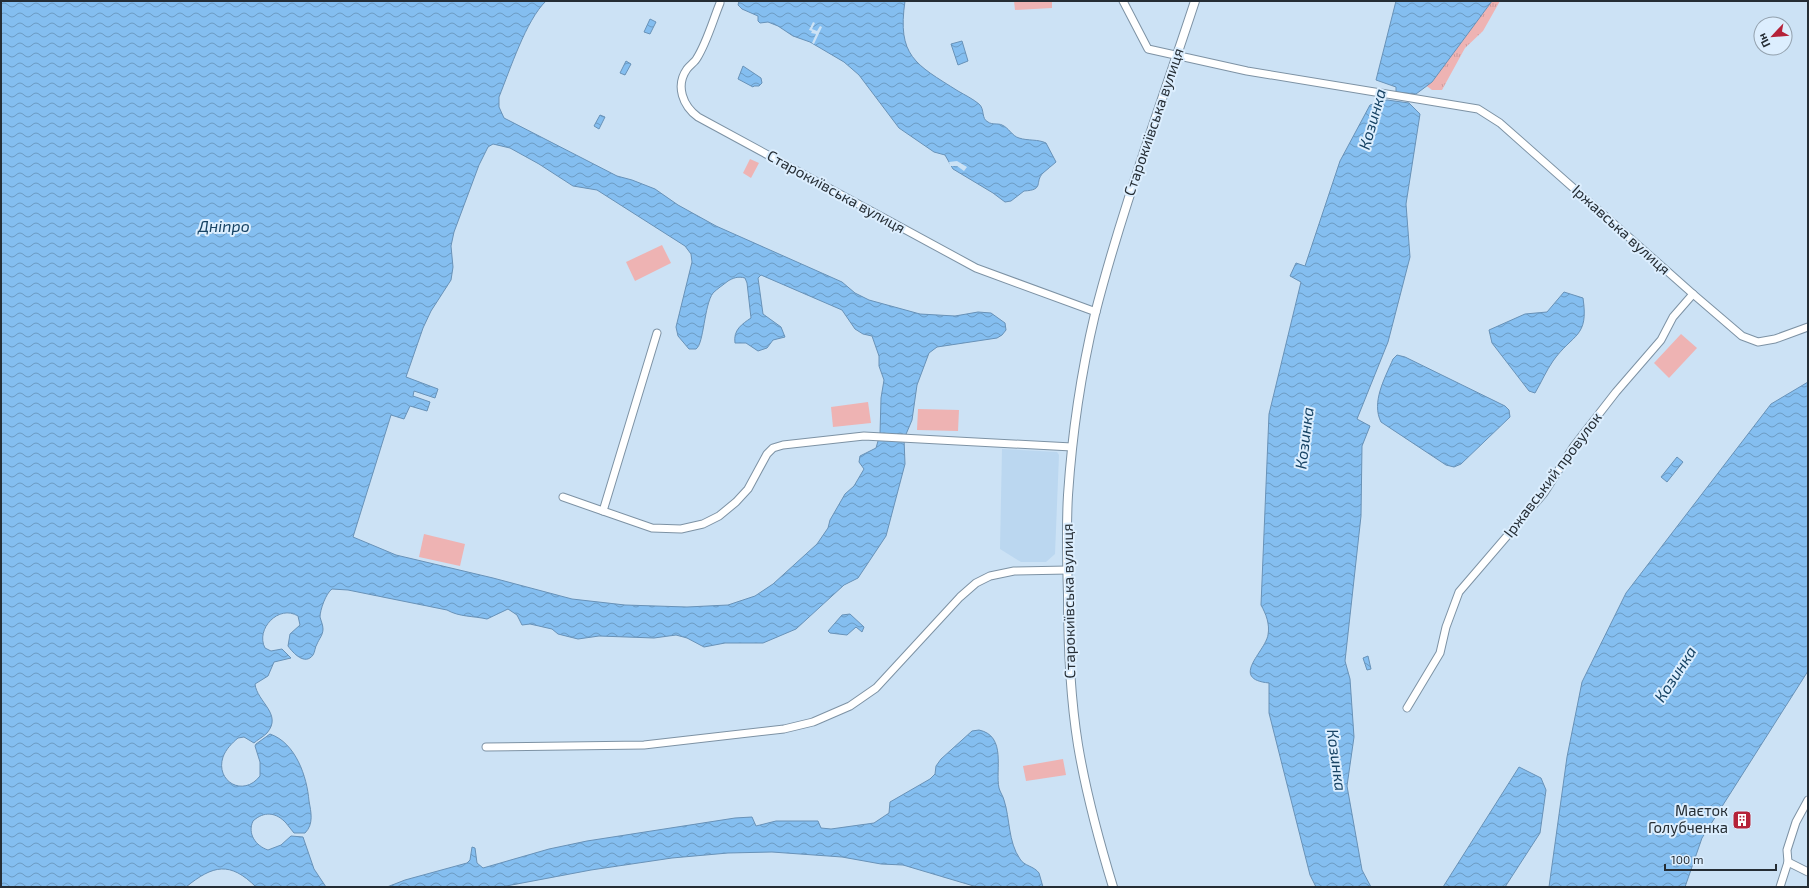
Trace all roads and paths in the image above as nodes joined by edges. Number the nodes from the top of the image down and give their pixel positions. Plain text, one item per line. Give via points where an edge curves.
1 (1123, 1) edge
2 (1195, 1) edge
3 (720, 3) dead end
4 (1177, 56) junction
5 (1693, 294) junction
6 (1096, 312) junction
7 (1808, 327) edge
8 (657, 333) dead end
9 (1072, 447) junction
10 (563, 497) dead end
11 (603, 512) junction
12 (1068, 570) junction
13 (1407, 708) dead end
14 (486, 747) dead end
15 (1808, 800) edge
16 (1788, 862) junction
17 (1808, 872) edge
18 (1113, 887) edge
19 (1780, 887) edge

1 - 4 street, Іржавська вулиця via 1148,49
2 - 4 street, Старокиївська вулиця
3 - 6 street, Старокиївська вулиця via 697,58 681,81 685,102 698,117 976,268
4 - 5 street, Іржавська вулиця via 1247,71 1478,109 1500,123
4 - 6 street, Старокиївська вулиця via 1129,198
5 - 7 street, Іржавська вулиця via 1742,336 1758,342 1775,339
5 - 13 street, Іржавський провулок via 1672,317 1661,340 1574,446 1544,492 1459,592 1446,627 1440,653
6 - 9 street, Старокиївська вулиця
8 - 11 street
9 - 11 street via 864,436 783,445 774,448 764,458 751,485 741,498 719,516 697,526 652,528
9 - 12 street, Старокиївська вулиця via 1068,495
10 - 11 street
12 - 14 street via 1014,571 990,576 976,584 960,597 876,688 850,706 809,723 784,729 650,745
12 - 18 street, Старокиївська вулиця via 1069,654 1078,747
15 - 16 street via 1796,822 1787,850
16 - 17 street
16 - 19 street

